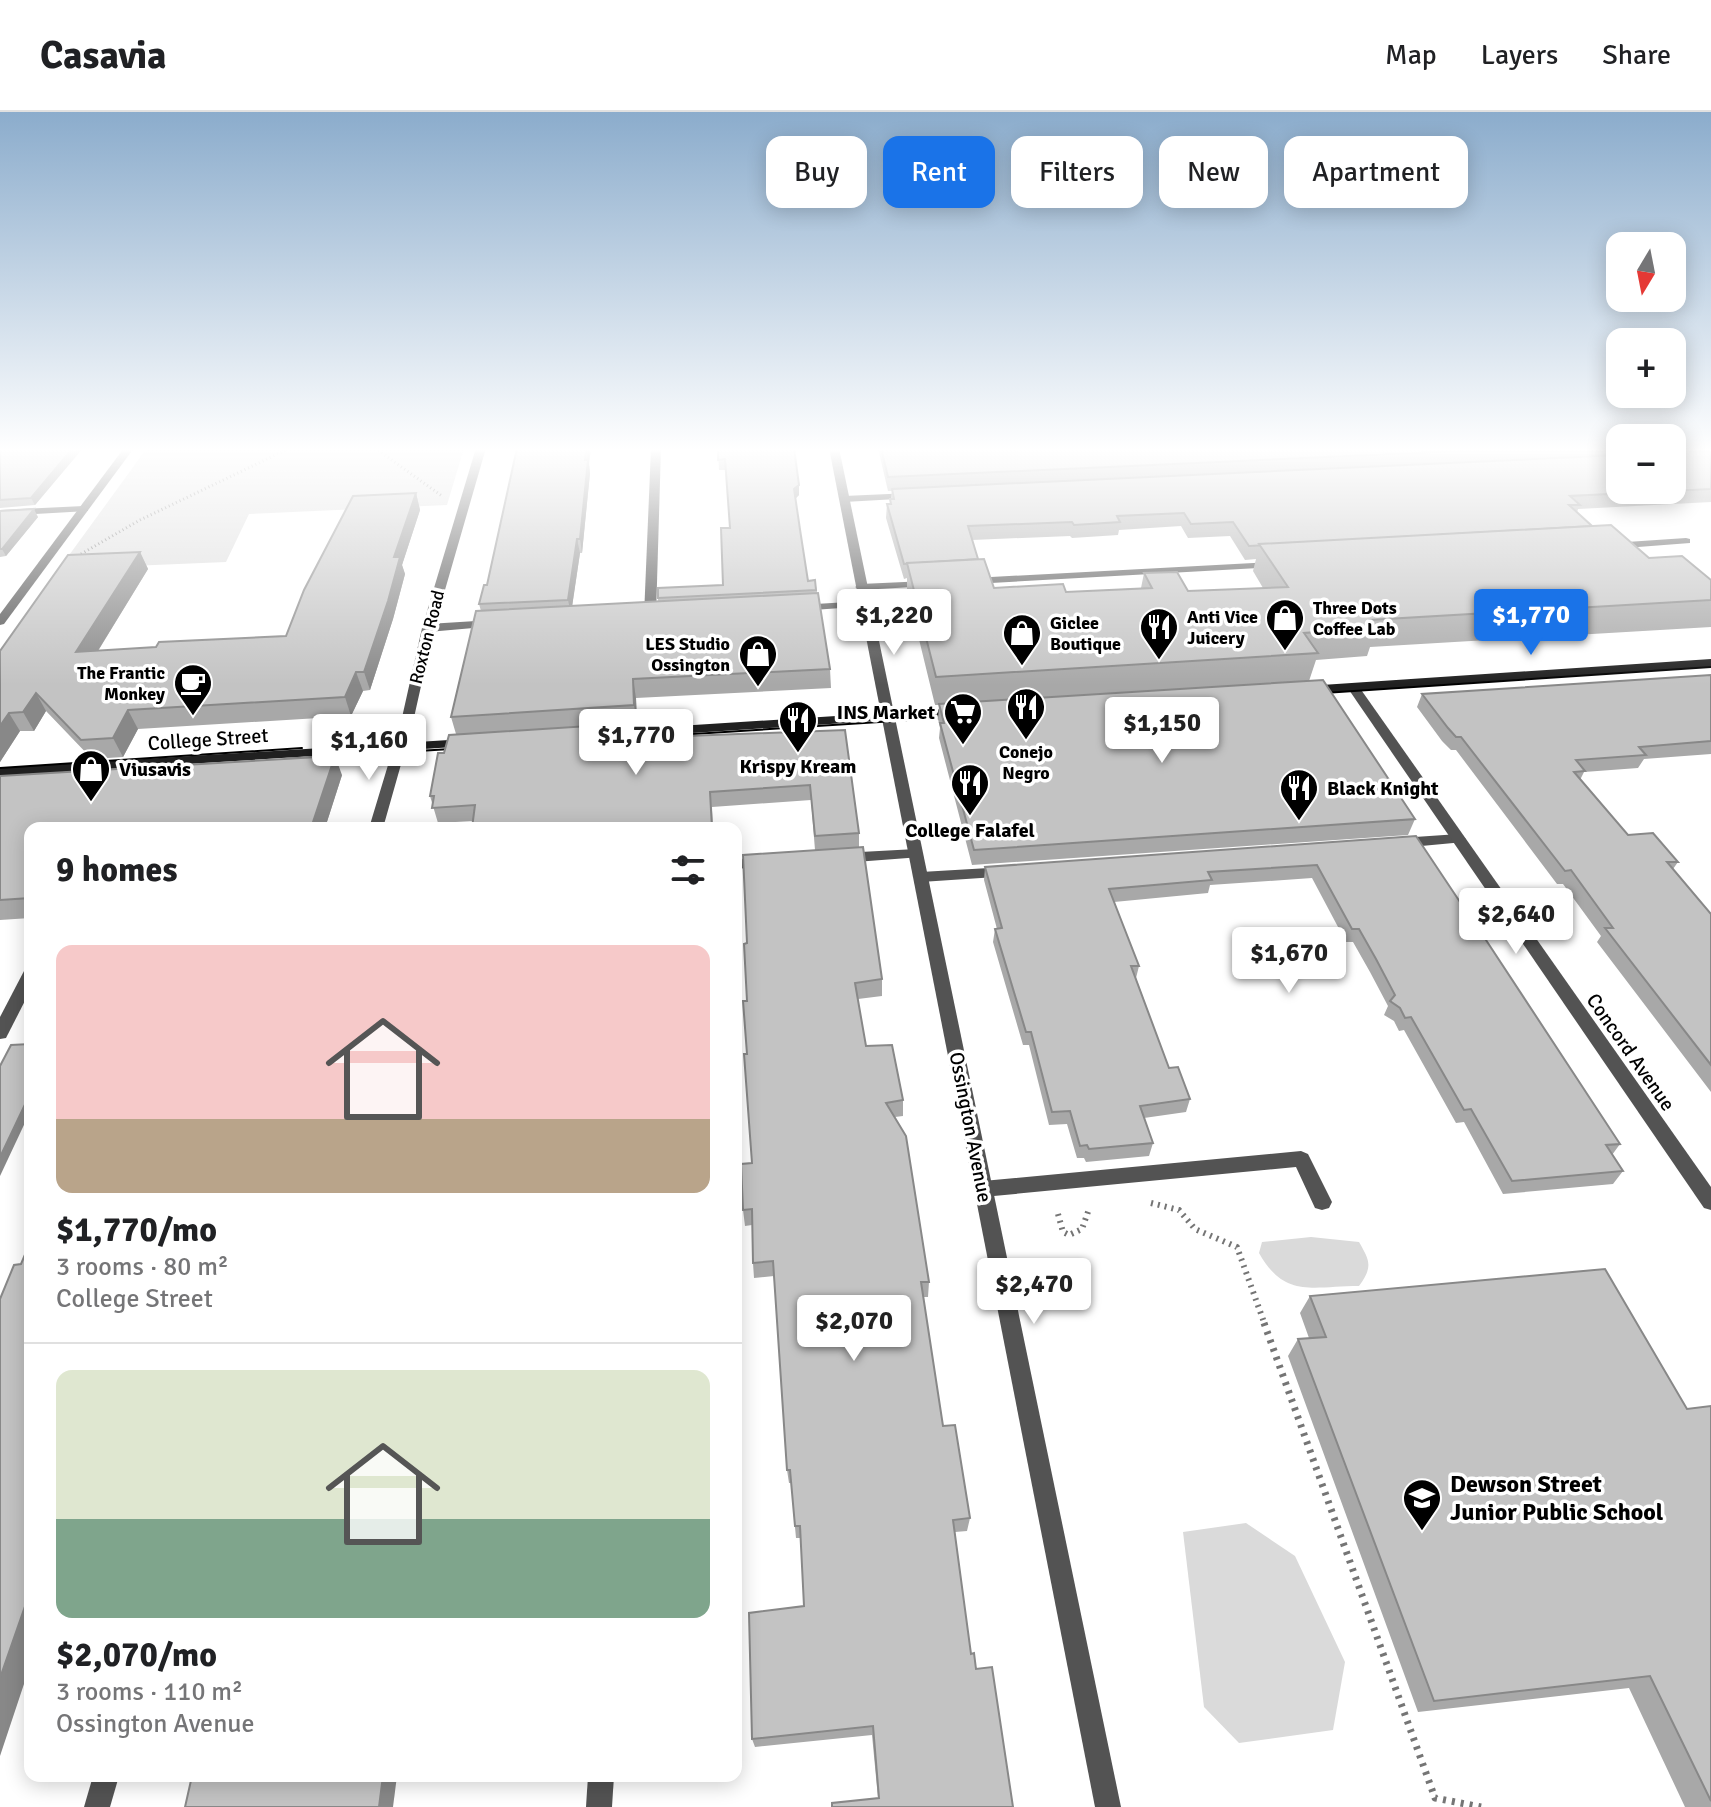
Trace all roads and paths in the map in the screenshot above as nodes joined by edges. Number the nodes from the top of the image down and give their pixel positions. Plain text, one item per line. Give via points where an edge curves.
1 (70, 527) edge
2 (128, 527) edge
3 (458, 527) edge
4 (653, 527) edge
5 (849, 527) edge
6 (1686, 541) dead end
7 (1591, 547) edge
8 (73, 559) edge
9 (1289, 564) edge
10 (956, 582) edge
11 (940, 583) edge
12 (861, 587) junction
13 (865, 604) junction
14 (787, 608) edge
15 (665, 615) edge
16 (634, 616) edge
17 (650, 616) junction
18 (2, 617) edge
19 (499, 624) edge
20 (428, 628) junction
21 (1711, 663) edge
22 (1353, 687) junction
23 (1290, 691) edge
24 (974, 711) edge
25 (888, 717) junction
26 (601, 735) edge
27 (477, 742) edge
28 (399, 746) junction
29 (0, 772) edge
30 (378, 822) edge
31 (1459, 839) junction
32 (1377, 845) edge
33 (916, 854) junction
34 (824, 859) edge
35 (780, 862) edge
36 (742, 864) edge
37 (1029, 870) edge
38 (921, 877) junction
39 (24, 987) edge
40 (0, 1033) edge
41 (983, 1189) junction
42 (1145, 1201) dead end
43 (1322, 1202) dead end
44 (1711, 1202) edge
45 (1101, 1207) dead end
46 (1058, 1214) dead end
47 (104, 1782) edge
48 (601, 1782) edge
49 (97, 1807) edge
50 (599, 1807) edge
51 (1108, 1807) edge
52 (1481, 1807) edge

1 - 18 street
2 - 8 path
3 - 20 street, Roxton Road
4 - 17 street
5 - 12 street, Ossington Avenue
6 - 7 street
9 - 10 street
11 - 12 street
12 - 13 street, Ossington Avenue
13 - 14 street
13 - 25 street, Ossington Avenue
15 - 17 street
16 - 17 street
19 - 20 street
20 - 28 street, Roxton Road
21 - 22 main road
22 - 23 main road
22 - 31 street, Concord Avenue
24 - 25 main road
25 - 26 main road
25 - 33 street, Ossington Avenue
27 - 28 main road, College Street
28 - 29 main road, College Street
28 - 30 street, Roxton Road
31 - 32 street
31 - 44 street, Concord Avenue
33 - 34 street
33 - 38 street, Ossington Avenue
35 - 36 street
37 - 38 street
38 - 41 street, Ossington Avenue
39 - 40 street
41 - 43 street via 1301,1159
41 - 51 street, Ossington Avenue
42 - 52 path via 1179,1210 1195,1229 1237,1247 1435,1798
45 - 46 path via 1087,1209 1082,1229 1069,1235
47 - 49 street
48 - 50 street

